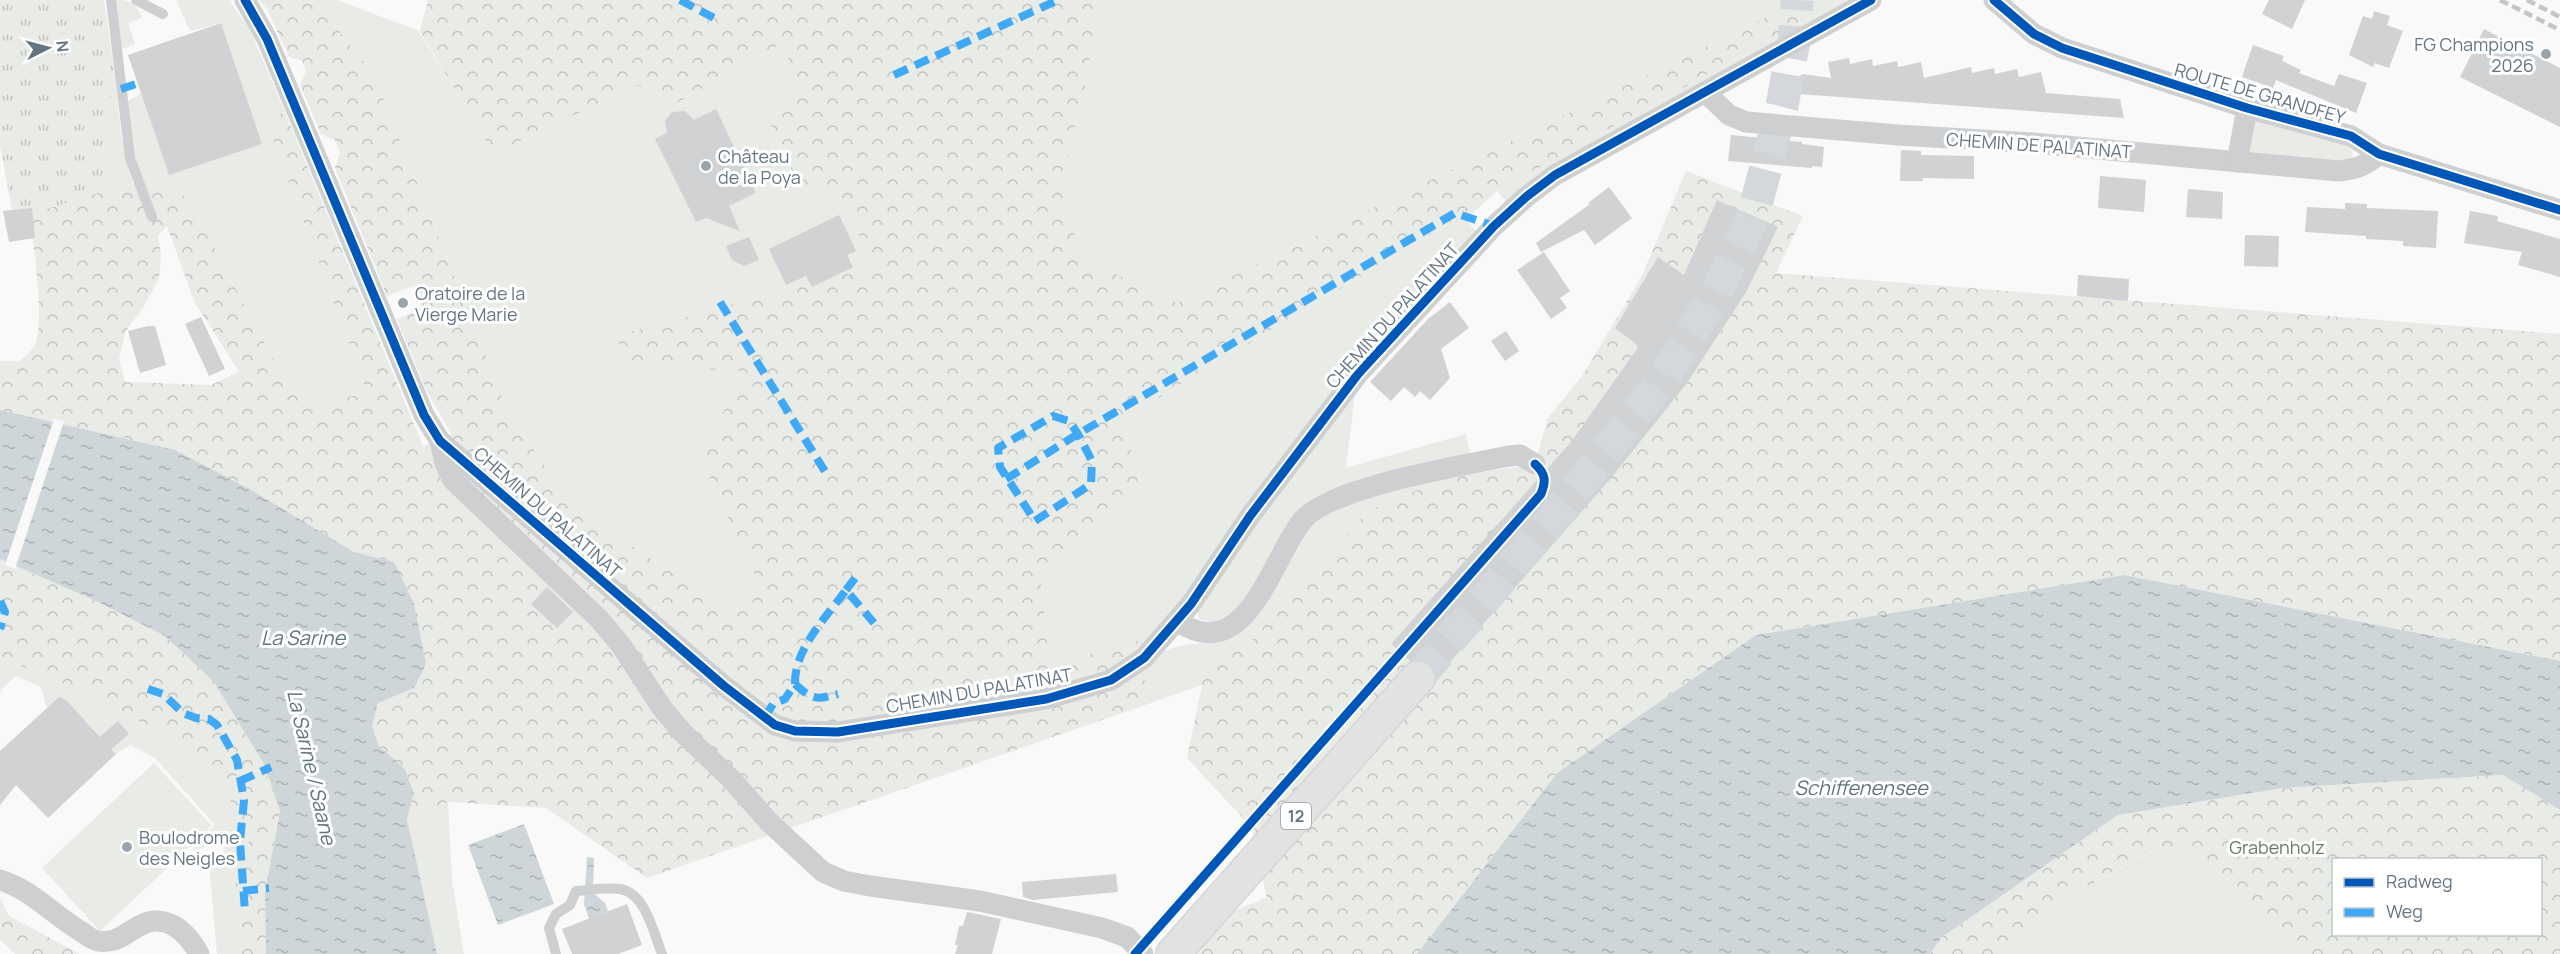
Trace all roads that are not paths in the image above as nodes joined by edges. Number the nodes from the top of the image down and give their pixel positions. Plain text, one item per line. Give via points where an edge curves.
1 (111, 0) edge
2 (136, 0) edge
3 (244, 0) edge
4 (1871, 0) edge
5 (1994, 0) edge
6 (163, 14) dead end
7 (1705, 92) junction
8 (2247, 108) junction
9 (2379, 154) junction
10 (2237, 162) junction
11 (2560, 210) edge
12 (152, 217) dead end
13 (440, 441) junction
14 (1535, 464) dead end
15 (1177, 622) junction
16 (1418, 678) tunnel mouth
17 (0, 880) edge
18 (199, 954) edge
19 (556, 954) edge
20 (662, 954) edge
21 (1143, 954) edge
22 (1173, 954) edge

1 - 12 lane via 130,158
2 - 6 lane
3 - 13 street, CHEMIN DU PALATINAT via 267,39 424,415
4 - 7 street, CHEMIN DU PALATINAT
5 - 8 street, ROUTE DE GRANDFEY via 2034,34 2062,48
7 - 10 street, CHEMIN DE PALATINAT via 1729,115 1746,122
7 - 15 street, CHEMIN DU PALATINAT via 1555,175 1494,226 1358,374 1250,516
8 - 9 street, ROUTE DE GRANDFEY via 2351,136
8 - 10 street
9 - 10 street, CHEMIN DE PALATINAT via 2357,169 2339,171
9 - 11 street, ROUTE DE GRANDFEY
13 - 15 street, CHEMIN DU PALATINAT via 724,686 775,725 795,731 838,732 1046,699 1111,680 1144,658
13 - 21 street via 453,480 599,619 682,732 768,822 823,872 844,881 980,901 1102,928 1127,937
14 - 15 street via 1520,455 1509,456 1330,500 1303,519 1240,621 1224,631 1202,632
16 - 22 main road, 12
17 - 18 street via 21,888 63,921 97,941 117,940 149,922 167,922 190,937
19 - 20 lane via 549,928 556,914 570,905 576,891 603,889 622,889 638,898

